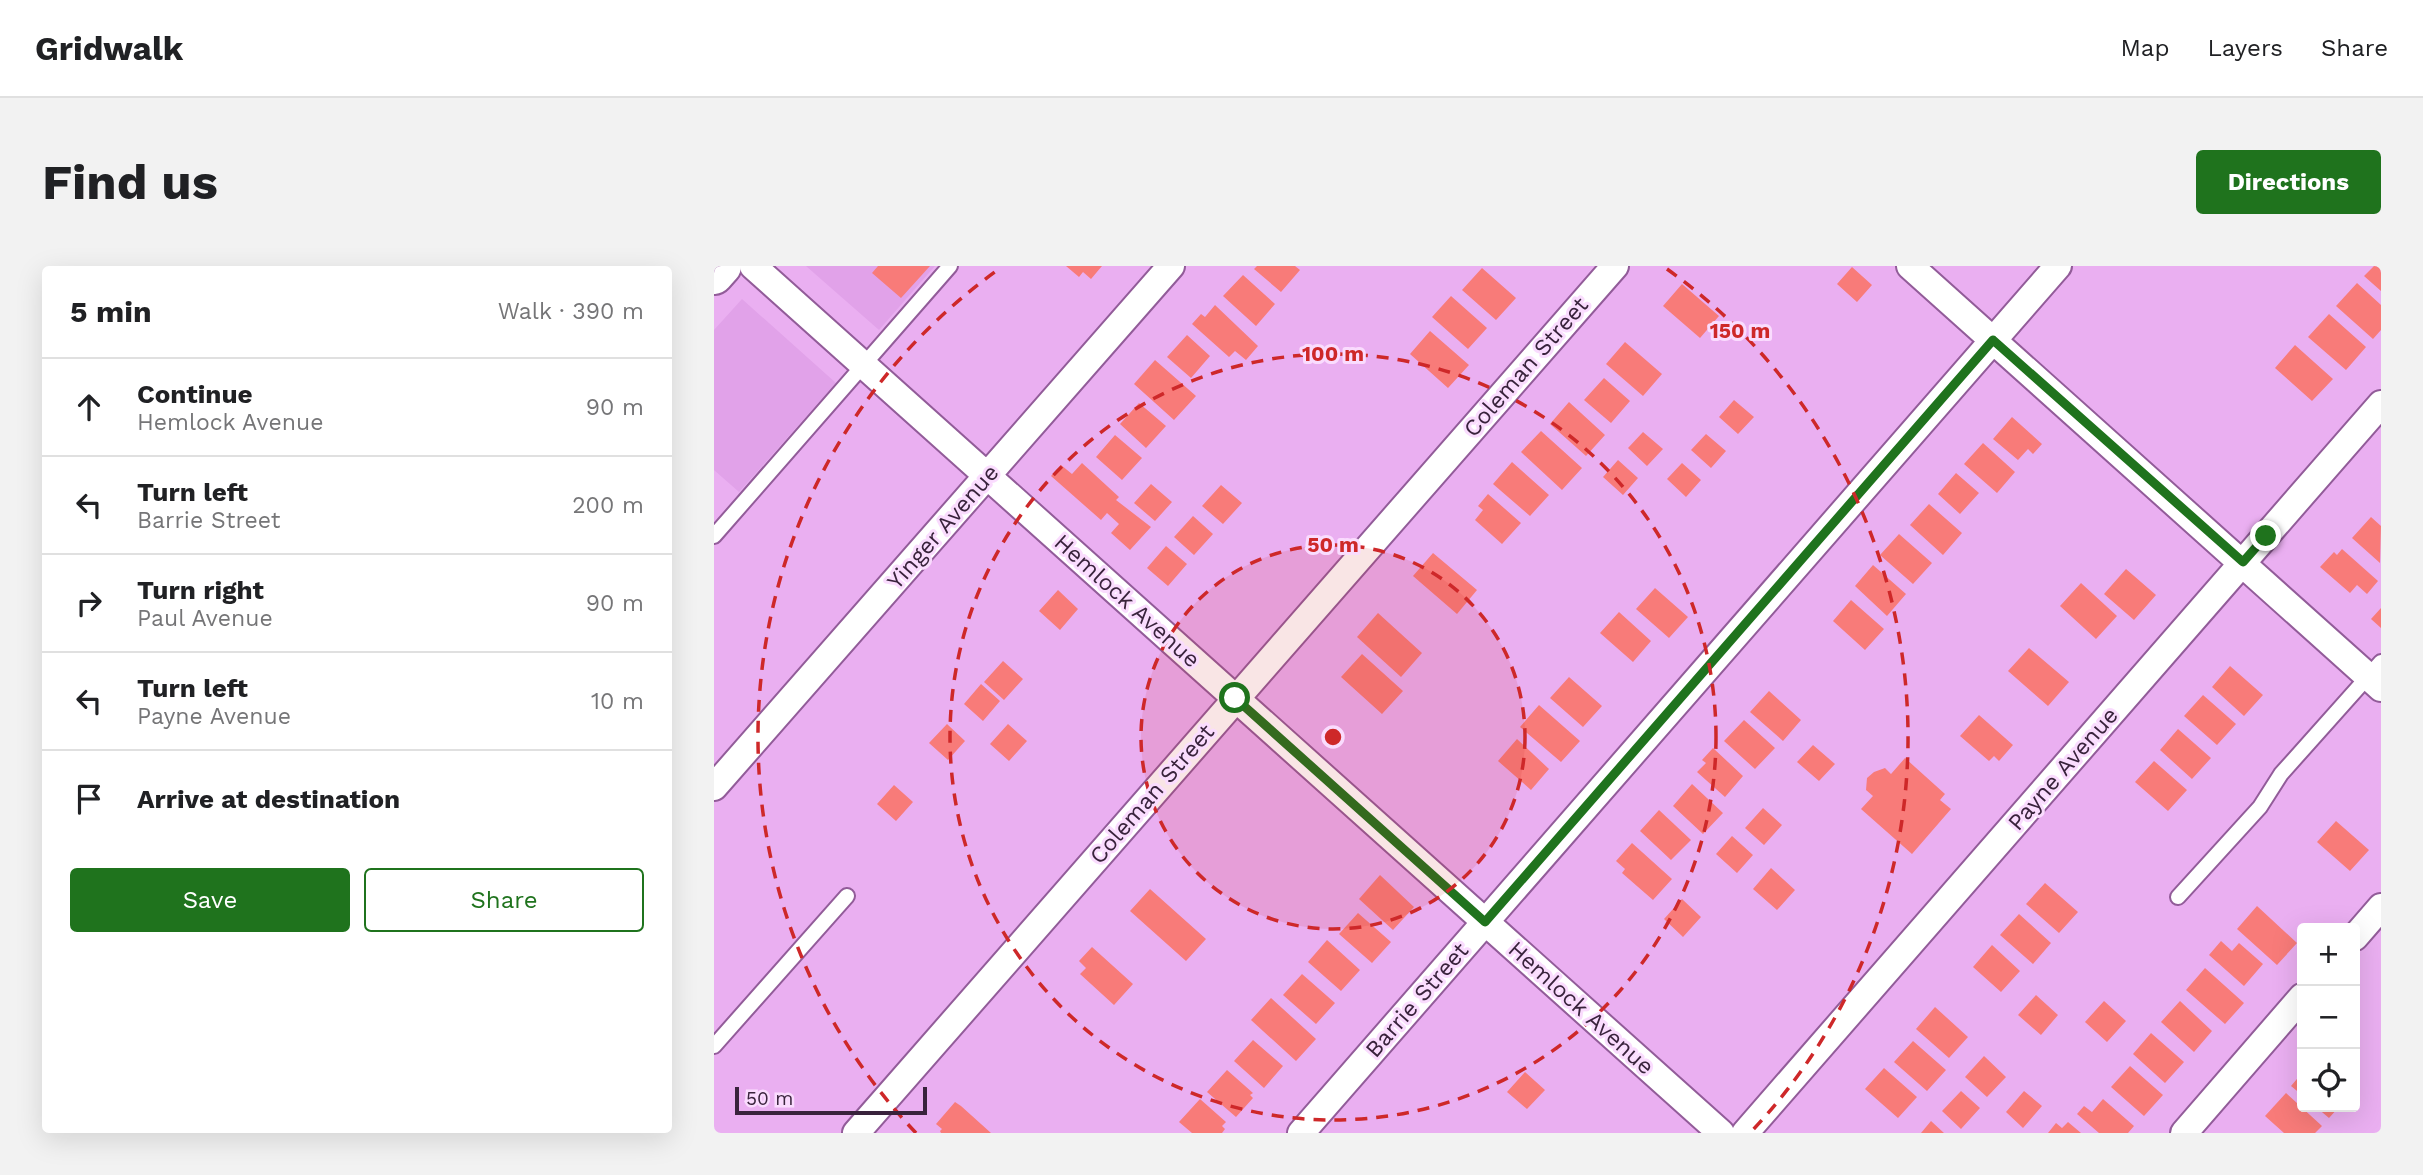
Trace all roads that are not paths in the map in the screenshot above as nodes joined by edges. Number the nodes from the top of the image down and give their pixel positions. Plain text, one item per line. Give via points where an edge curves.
1 (722, 266) edge
2 (752, 266) edge
3 (950, 266) edge
4 (1171, 266) edge
5 (1615, 266) edge
6 (1910, 266) edge
7 (2058, 266) edge
8 (714, 275) edge
9 (1993, 340) junction
10 (863, 365) junction
11 (2381, 404) edge
12 (988, 476) junction
13 (714, 536) edge
14 (2243, 562) junction
15 (2377, 676) edge
16 (1235, 698) junction
17 (714, 787) edge
18 (847, 896) dead end
19 (2178, 897) dead end
20 (2381, 907) edge
21 (1485, 922) junction
22 (2360, 931) edge
23 (2297, 1003) edge
24 (714, 1046) edge
25 (856, 1133) edge
26 (1301, 1133) edge
27 (1721, 1133) edge
28 (1745, 1133) edge
29 (2184, 1133) edge

1 - 8 main road
2 - 10 street, Hemlock Avenue
3 - 10 lane
4 - 12 street, Yinger Avenue
5 - 16 street, Coleman Street
6 - 9 street
7 - 9 street, Barrie Street
9 - 14 street
9 - 21 street, Barrie Street
10 - 12 street, Hemlock Avenue
10 - 13 lane
11 - 14 street, Payne Avenue
12 - 16 street, Hemlock Avenue
12 - 17 street, Yinger Avenue
14 - 15 street
14 - 28 street, Payne Avenue
15 - 19 lane via 2281,774 2260,807
16 - 21 street, Hemlock Avenue
16 - 25 street, Coleman Street
18 - 24 lane
20 - 22 street
21 - 26 street, Barrie Street
21 - 27 street, Hemlock Avenue
23 - 29 street

